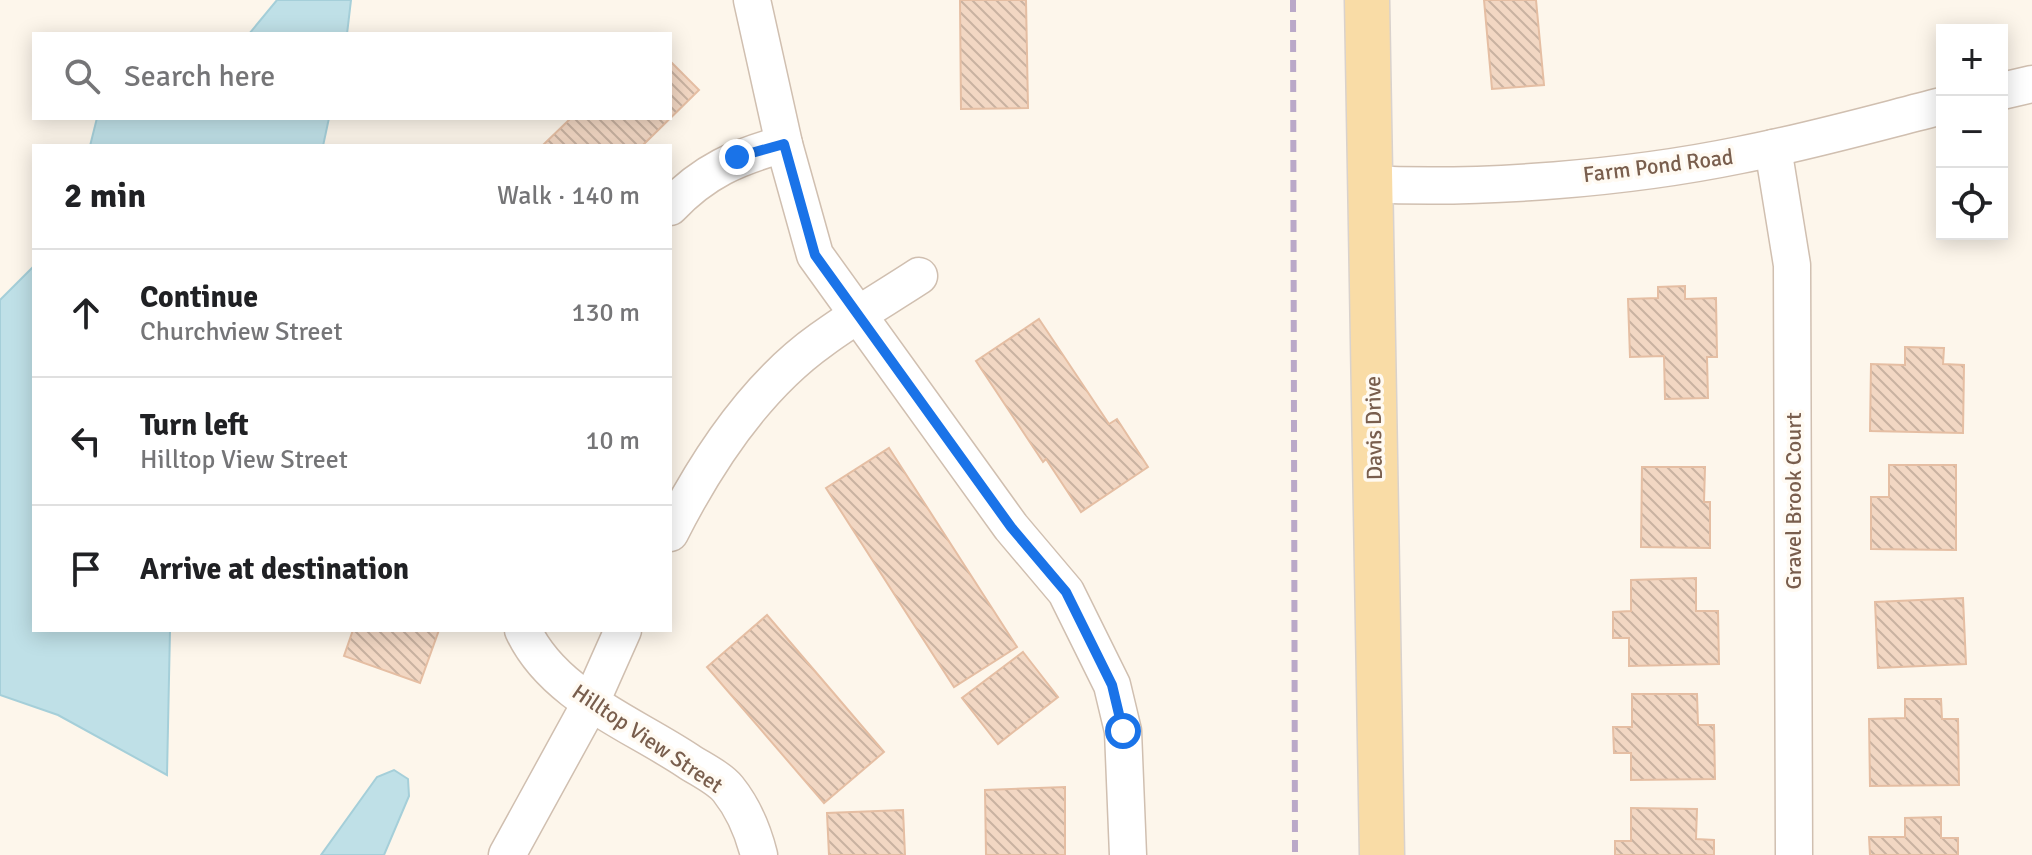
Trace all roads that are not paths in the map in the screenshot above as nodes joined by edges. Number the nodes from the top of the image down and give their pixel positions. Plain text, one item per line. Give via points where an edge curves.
1 (752, 0) edge
2 (1367, 0) edge
3 (2032, 84) edge
4 (2008, 90) edge
5 (1936, 107) edge
6 (784, 144) junction
7 (1773, 148) junction
8 (1368, 184) junction
9 (672, 205) edge
10 (919, 276) dead end
11 (859, 315) junction
12 (672, 529) edge
13 (524, 632) edge
14 (622, 632) edge
15 (591, 702) junction
16 (507, 855) edge
17 (759, 855) edge
18 (1128, 855) edge
19 (1382, 855) edge
20 (1794, 855) edge

1 - 6 street
2 - 8 main road, Davis Drive
3 - 4 street
5 - 7 street, Farm Pond Road
6 - 9 street via 737,157
6 - 11 street via 815,255
7 - 8 street, Farm Pond Road via 1536,180
7 - 20 street, Gravel Brook Court via 1792,265
8 - 19 main road, Davis Drive
10 - 11 street
11 - 12 street via 820,340 769,388 700,475
11 - 18 street via 1011,527 1066,592 1112,685 1123,731
13 - 15 street, Hilltop View Street via 544,667
14 - 15 street
15 - 16 street
15 - 17 street, Hilltop View Street via 727,787 753,829

